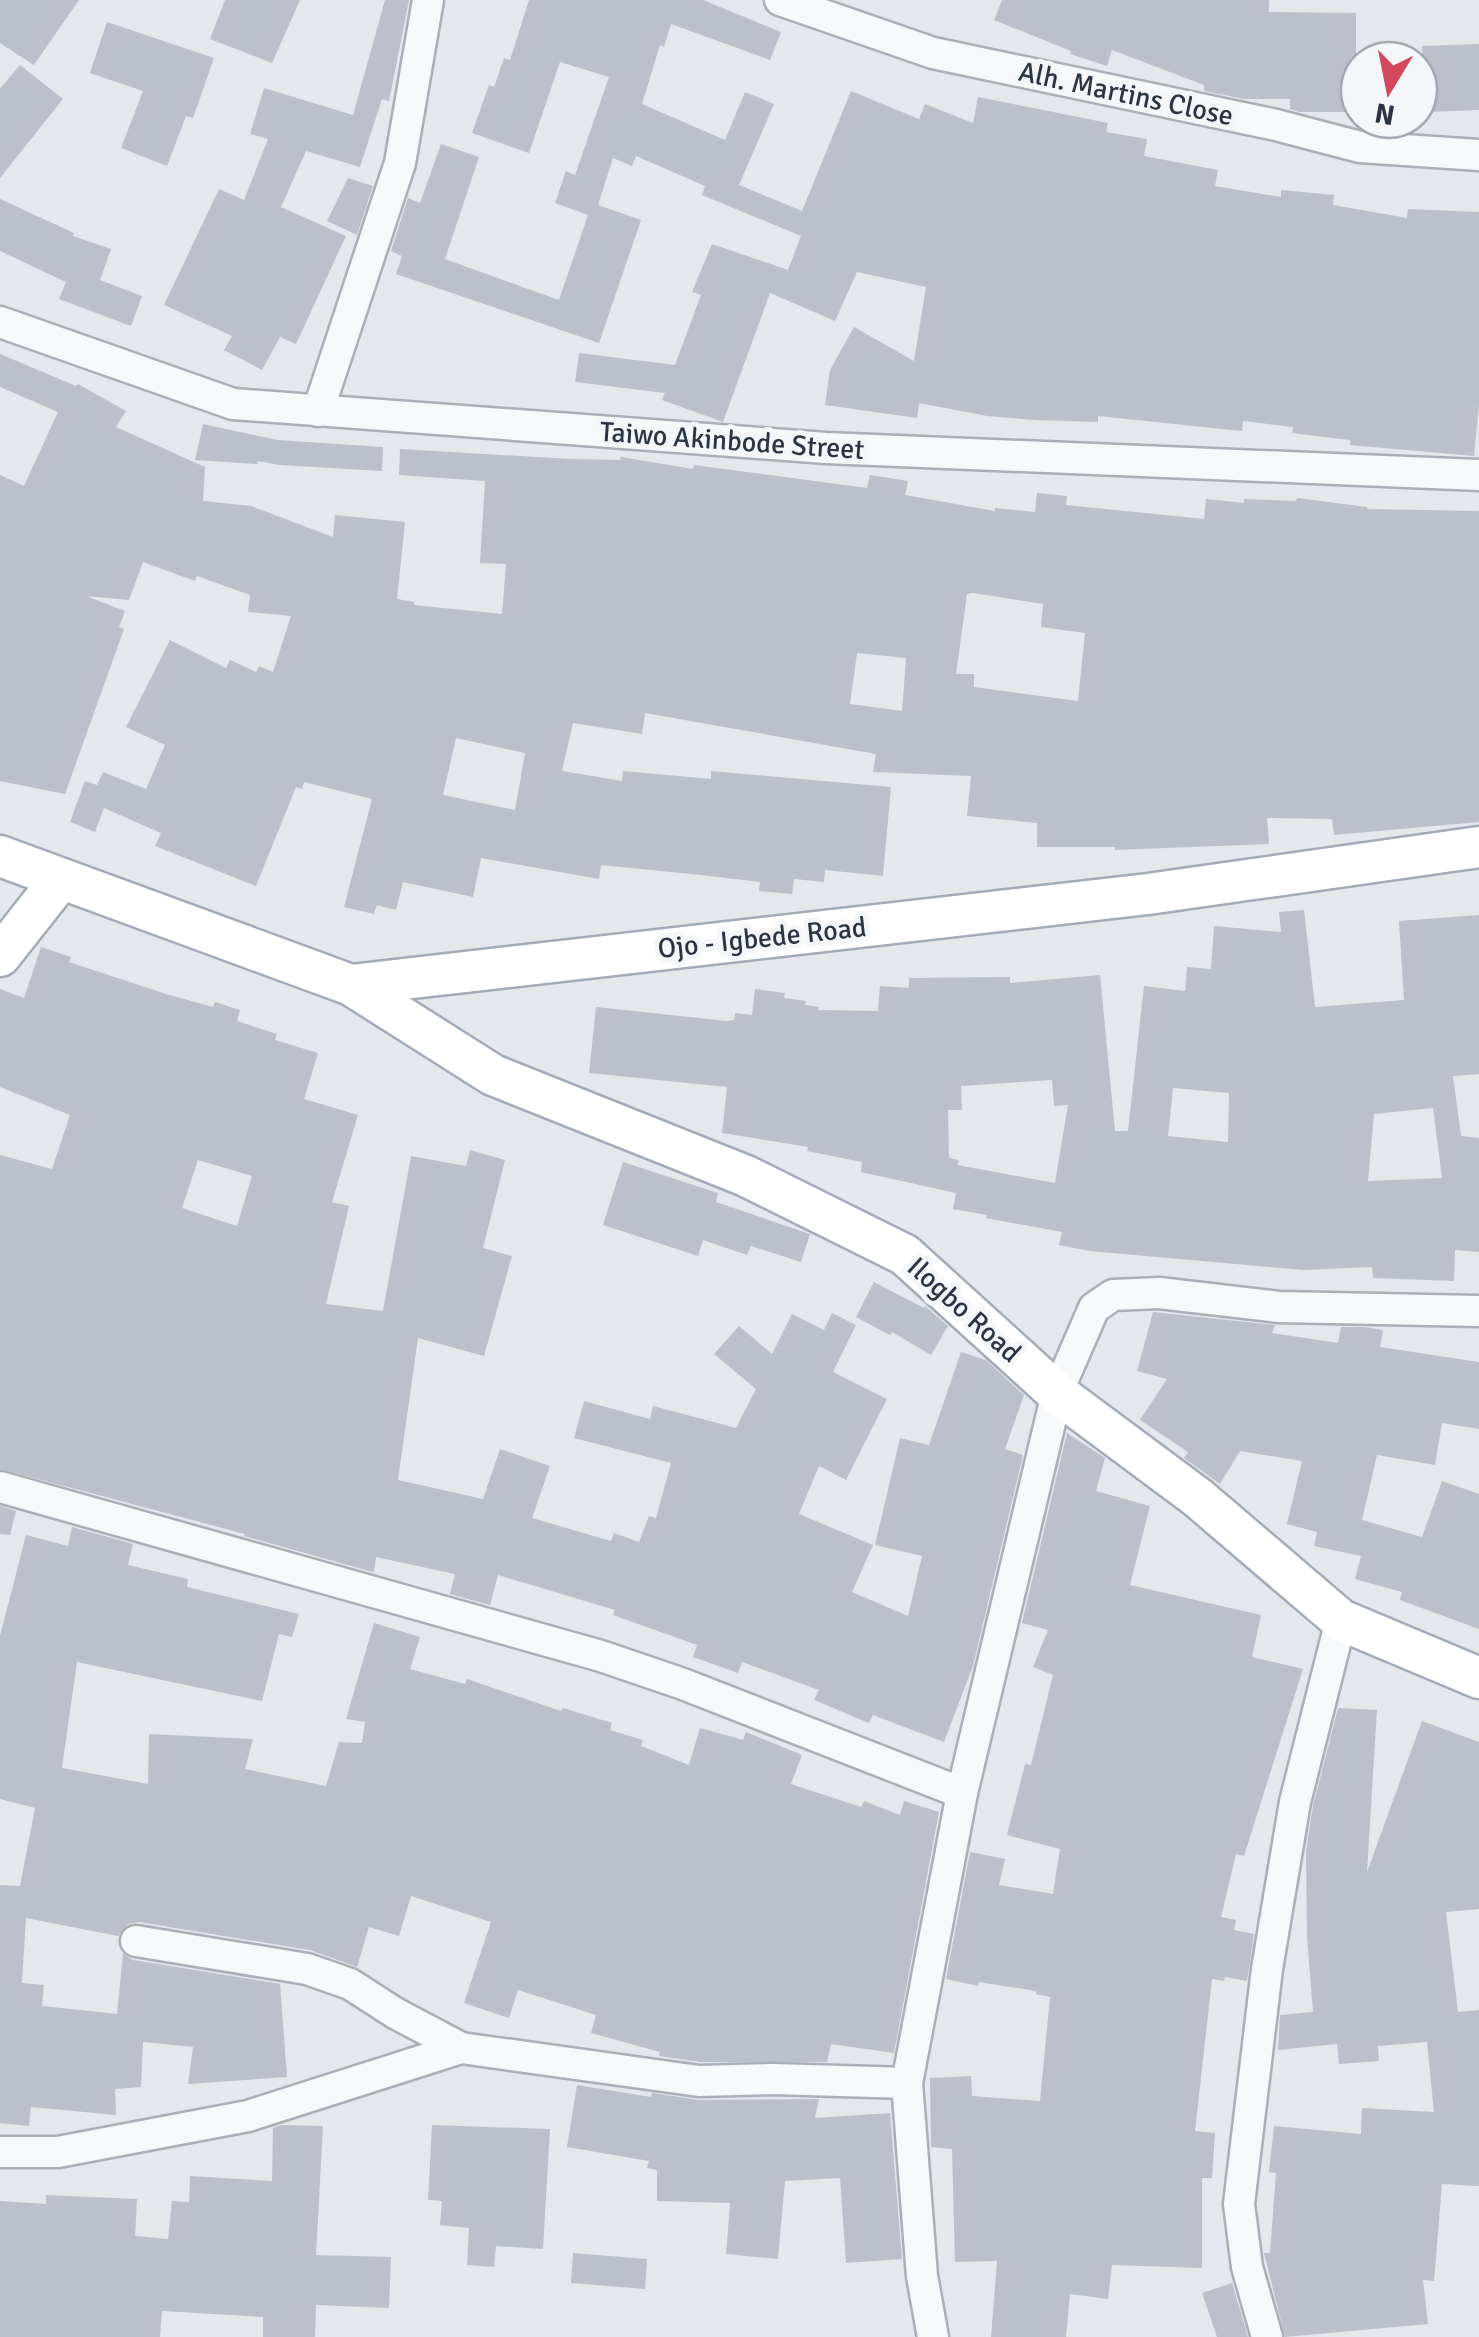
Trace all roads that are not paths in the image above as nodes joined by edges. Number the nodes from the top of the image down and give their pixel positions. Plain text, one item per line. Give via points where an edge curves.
1 (428, 0) edge
2 (780, 0) edge
3 (1479, 155) edge
4 (0, 322) edge
5 (318, 411) junction
6 (1479, 474) edge
7 (1479, 847) edge
8 (0, 856) edge
9 (60, 880) junction
10 (0, 956) edge
11 (351, 985) junction
12 (1479, 1311) edge
13 (1056, 1393) junction
14 (0, 1487) edge
15 (1341, 1620) junction
16 (1479, 1678) edge
17 (962, 1793) junction
18 (136, 1941) dead end
19 (461, 2048) junction
20 (906, 2084) junction
21 (0, 2152) edge
22 (933, 2337) edge
23 (1267, 2337) edge

1 - 5 street via 400,164
2 - 3 street, Alh. Martins Close via 933,52 1360,148
4 - 5 street, Taiwo Akinbode Street via 233,404
5 - 6 street, Taiwo Akinbode Street via 826,448
7 - 11 main road, Ojo - Igbede Road via 1148,894
8 - 9 main road, Ojo - Igbede Road
9 - 10 main road
9 - 11 main road, Ojo - Igbede Road
11 - 13 main road, Ilogbo Road via 493,1075 746,1176 905,1255
12 - 13 street via 1279,1307 1113,1294 1094,1308
13 - 15 main road, Ilogbo Road via 1197,1497
13 - 17 street
14 - 17 street via 601,1656
15 - 16 main road, Ilogbo Road
15 - 23 street via 1292,1820 1239,2204
17 - 20 street
18 - 19 street via 307,1969 350,1984
19 - 20 street via 699,2081
19 - 21 street via 248,2116 58,2152
20 - 22 street

